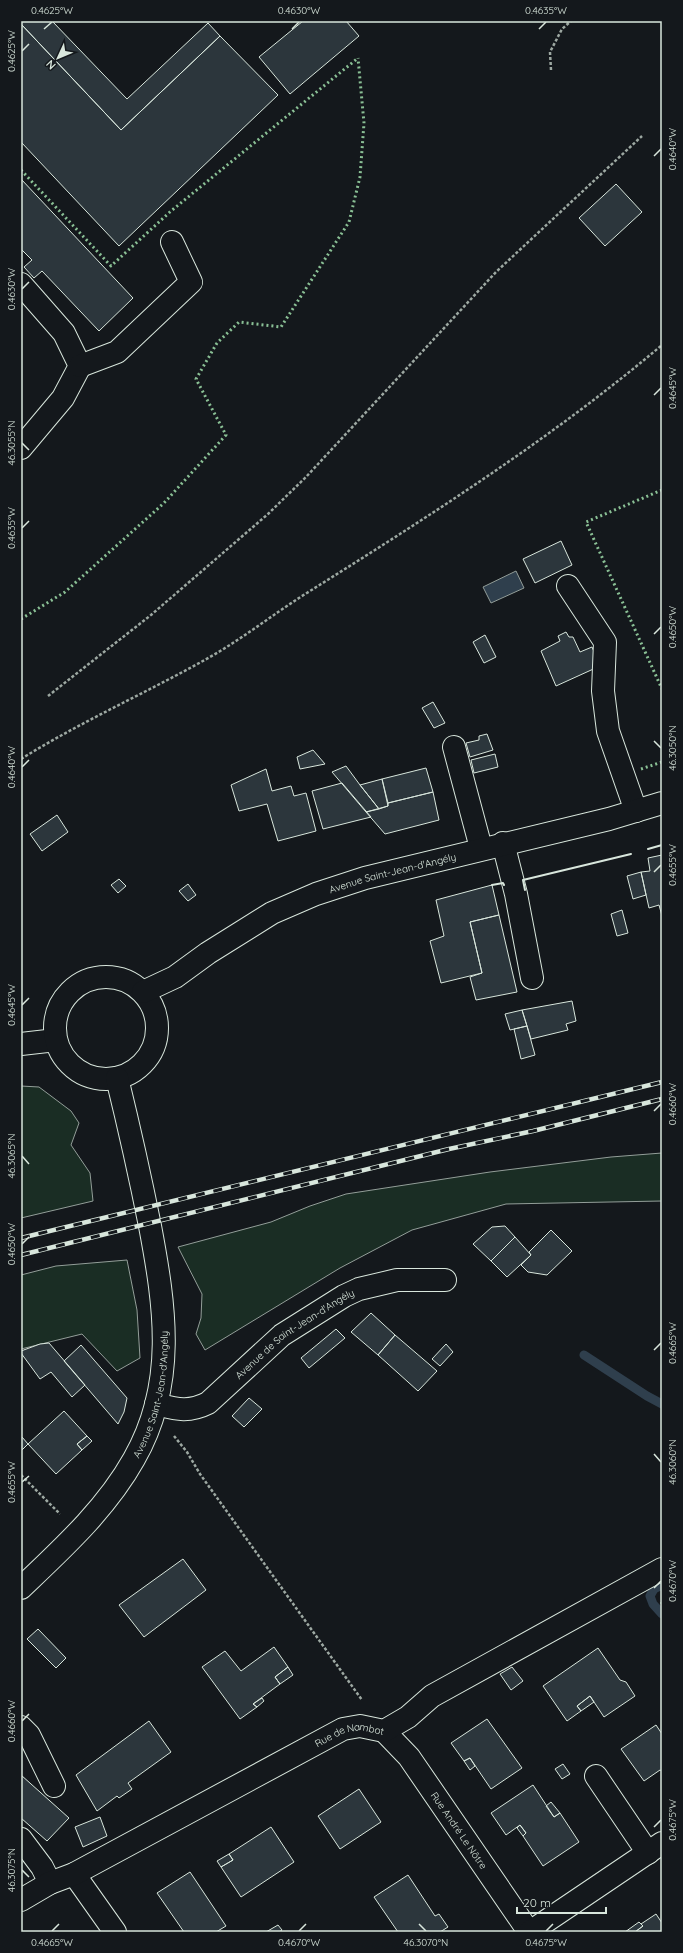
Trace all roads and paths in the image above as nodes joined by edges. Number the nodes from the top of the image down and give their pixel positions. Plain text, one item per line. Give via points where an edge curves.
1 (571, 21) edge
2 (551, 70) dead end
3 (642, 136) dead end
4 (172, 242) dead end
5 (21, 284) edge
6 (662, 345) edge
7 (80, 366) junction
8 (21, 448) edge
9 (568, 586) dead end
10 (48, 696) dead end
11 (454, 747) dead end
12 (21, 759) edge
13 (662, 803) edge
14 (636, 810) junction
15 (503, 843) junction
16 (481, 848) junction
17 (532, 978) dead end
18 (143, 992) junction
19 (56, 1040) junction
20 (21, 1044) edge
21 (116, 1078) junction
22 (445, 1280) dead end
23 (154, 1412) junction
24 (21, 1475) edge
25 (78, 1532) junction
26 (662, 1569) edge
27 (21, 1588) edge
28 (21, 1727) edge
29 (384, 1731) junction
30 (596, 1776) dead end
31 (54, 1786) dead end
32 (21, 1839) edge
33 (655, 1848) edge
34 (74, 1874) junction
35 (50, 1883) junction
36 (21, 1900) edge
37 (115, 1932) edge
38 (530, 1932) edge

1 - 2 path via 562,29 550,52
3 - 10 path via 496,272 306,477 268,514 151,615
4 - 7 street via 191,282 117,352
5 - 7 street via 64,333
6 - 12 path via 511,462 234,642
7 - 8 street via 63,398
9 - 14 street via 605,642 603,691 608,730
11 - 16 street
13 - 14 street, Avenue Saint-Jean-d'Angély
14 - 15 street, Avenue Saint-Jean-d'Angély via 609,819
15 - 16 street, Avenue Saint-Jean-d'Angély
15 - 17 street
16 - 18 street, Avenue Saint-Jean-d'Angély via 365,878 316,894 272,913 175,977
18 - 19 street via 127,981 108,976 89,979 73,988 60,1003 55,1021
18 - 21 street via 155,1010 157,1032 151,1053 137,1069
19 - 20 street
19 - 21 street via 64,1058 79,1071 97,1078
21 - 23 street, Avenue Saint-Jean-d'Angély via 137,1159 162,1291 165,1335 161,1386
22 - 23 street, Avenue de Saint-Jean-d'Angély via 397,1280 359,1289 282,1336 208,1404 194,1410
23 - 25 street, Avenue Saint-Jean-d'Angély via 134,1458 108,1498
23 - 29 path via 187,1452 200,1474
24 - 25 path
25 - 27 street, Avenue Saint-Jean-d'Angély
26 - 29 street, Rue de Nambot via 432,1696 408,1717
28 - 31 street via 29,1735
29 - 34 street, Rue de Nambot via 360,1726 343,1729
29 - 38 street, Rue André Le Nôtre via 409,1757
30 - 33 street
32 - 35 street via 42,1867
33 - 38 street
34 - 35 street, Rue de Nambot
34 - 37 street
35 - 36 street, Rue de Nambot

